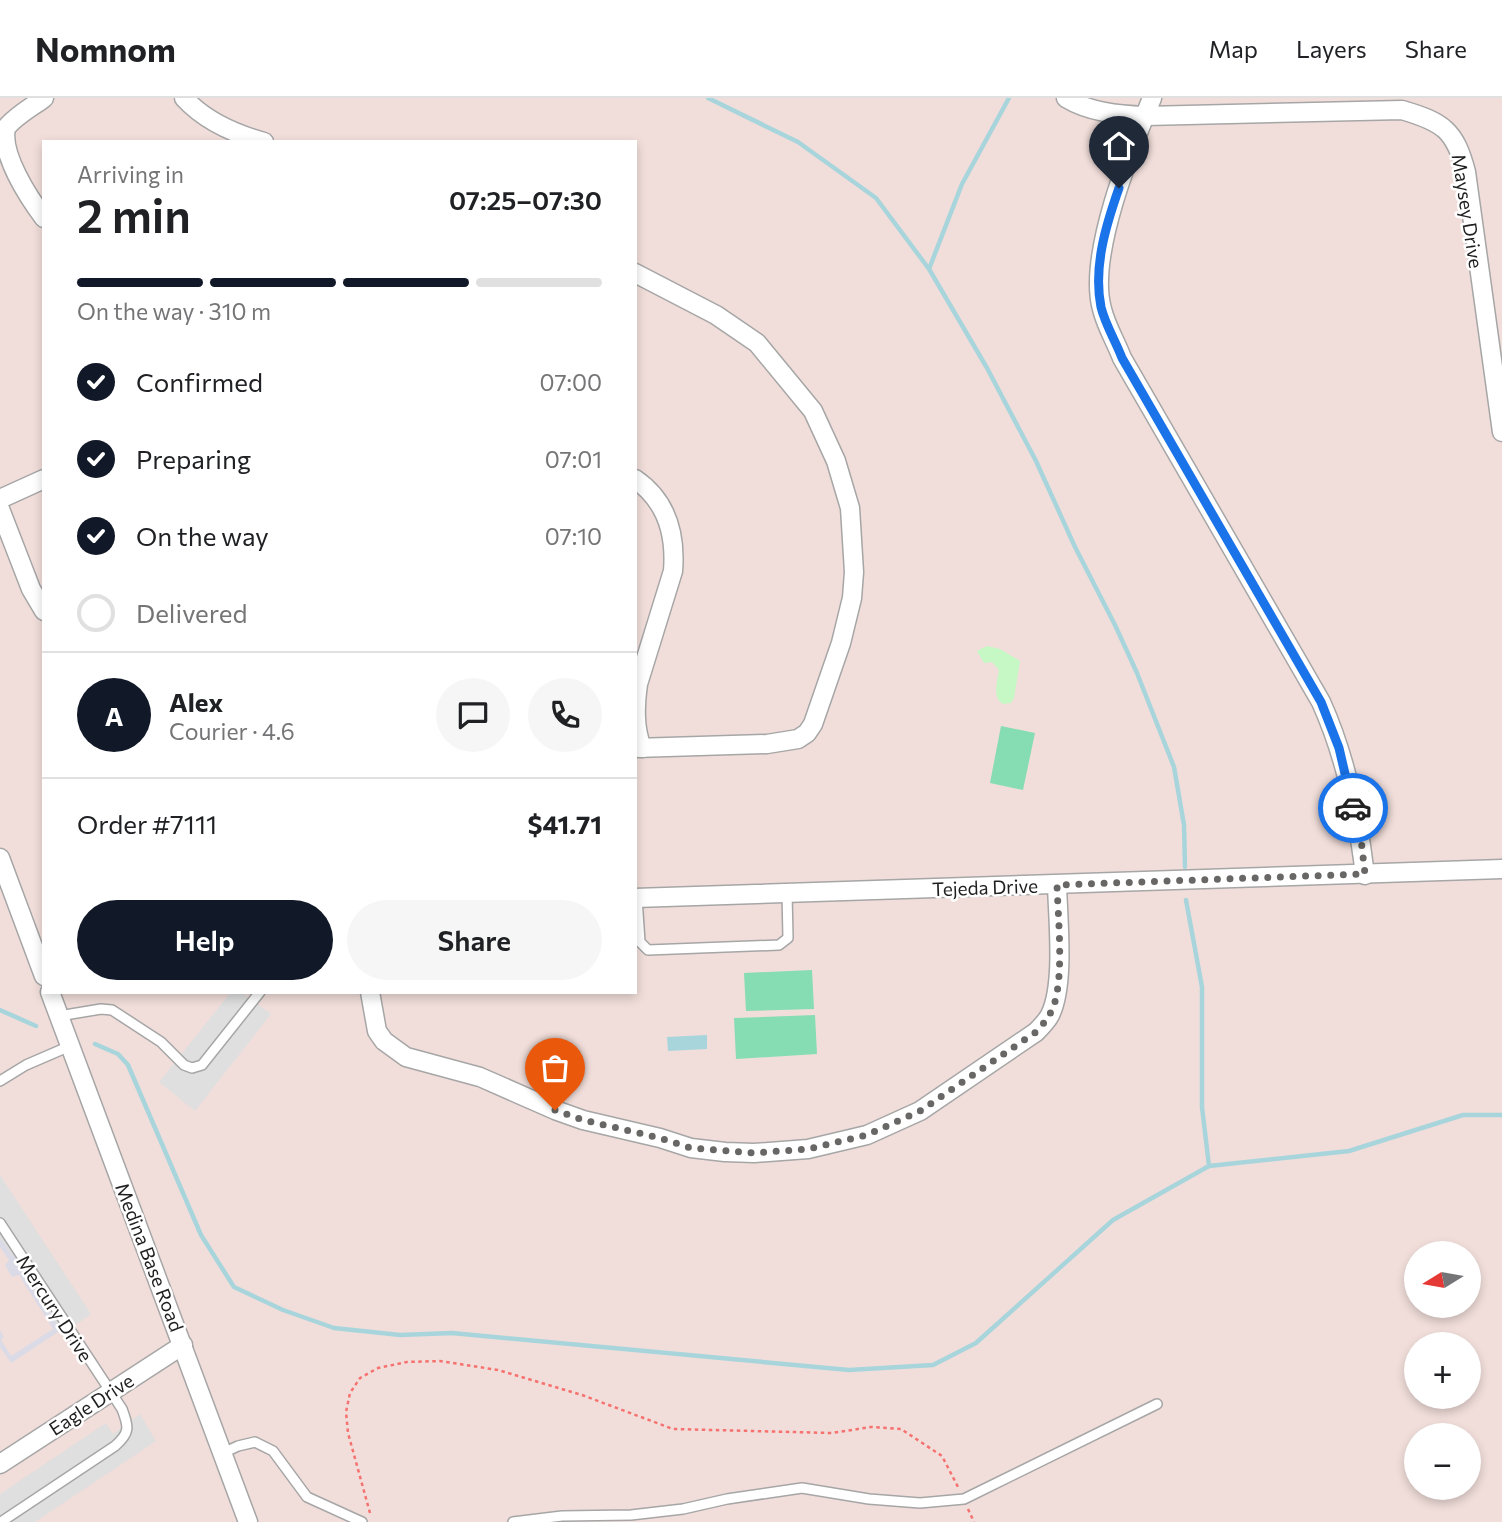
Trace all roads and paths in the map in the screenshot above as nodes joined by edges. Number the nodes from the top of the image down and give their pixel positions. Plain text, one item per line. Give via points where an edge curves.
1 (44, 98) edge
2 (184, 98) edge
3 (1066, 98) edge
4 (1152, 98) edge
5 (1145, 116) junction
6 (258, 140) edge
7 (42, 215) edge
8 (637, 274) edge
9 (1502, 432) edge
10 (42, 480) edge
11 (637, 481) edge
12 (0, 499) edge
13 (0, 509) edge
14 (42, 608) edge
15 (637, 694) edge
16 (638, 748) edge
17 (0, 858) edge
18 (1502, 869) edge
19 (1365, 874) junction
20 (1057, 885) junction
21 (788, 893) junction
22 (637, 898) edge
23 (637, 909) edge
24 (35, 926) edge
25 (42, 965) edge
26 (51, 994) edge
27 (258, 994) edge
28 (370, 994) edge
29 (59, 1016) junction
30 (70, 1046) junction
31 (0, 1081) edge
32 (0, 1223) edge
33 (183, 1345) junction
34 (109, 1393) junction
35 (1157, 1404) dead end
36 (223, 1453) junction
37 (0, 1464) edge
38 (964, 1499) junction
39 (1, 1522) edge
40 (248, 1522) edge
41 (362, 1522) edge
42 (373, 1522) edge
43 (513, 1522) edge
44 (974, 1522) edge

1 - 7 street via 5,130 1,144 7,168
2 - 6 street via 225,128
3 - 5 street, Maysey Drive via 1119,115
4 - 5 street
5 - 9 street, Maysey Drive via 1402,110 1448,130 1466,172
5 - 19 street via 1101,252 1101,308 1122,358 1321,702 1339,748
8 - 16 street via 716,315 757,343 813,411 836,461 850,508 854,572 841,643 807,733 767,744
10 - 12 street
11 - 15 street via 657,498 668,517 674,556
13 - 14 street
17 - 24 street
18 - 19 street, Tejeda Drive
19 - 20 street, Tejeda Drive
20 - 21 street, Tejeda Drive
20 - 28 street via 1055,1003 1036,1032 920,1111 867,1135 808,1149 754,1153 691,1148 583,1120 480,1077 406,1057 377,1031
21 - 22 street, Tejeda Drive
21 - 23 lane via 788,938 779,945 648,950 640,942
24 - 25 street
26 - 29 street, Medina Base Road
27 - 29 lane via 202,1065 192,1068 112,1010
29 - 30 street, Medina Base Road
30 - 31 lane
30 - 33 street, Medina Base Road
32 - 34 lane, Mercury Drive
33 - 34 street, Eagle Drive
33 - 36 street, Medina Base Road
34 - 37 street, Eagle Drive
34 - 39 lane, Mercury Drive via 128,1424 125,1438
35 - 38 lane
36 - 40 street, Medina Base Road
36 - 41 lane via 255,1442 272,1451 307,1496
38 - 42 path via 942,1456 901,1429 871,1427 832,1433 673,1429 498,1370 440,1361 407,1362 378,1368 360,1378 350,1393 348,1433
38 - 43 lane via 920,1503 802,1488 684,1509
38 - 44 path

